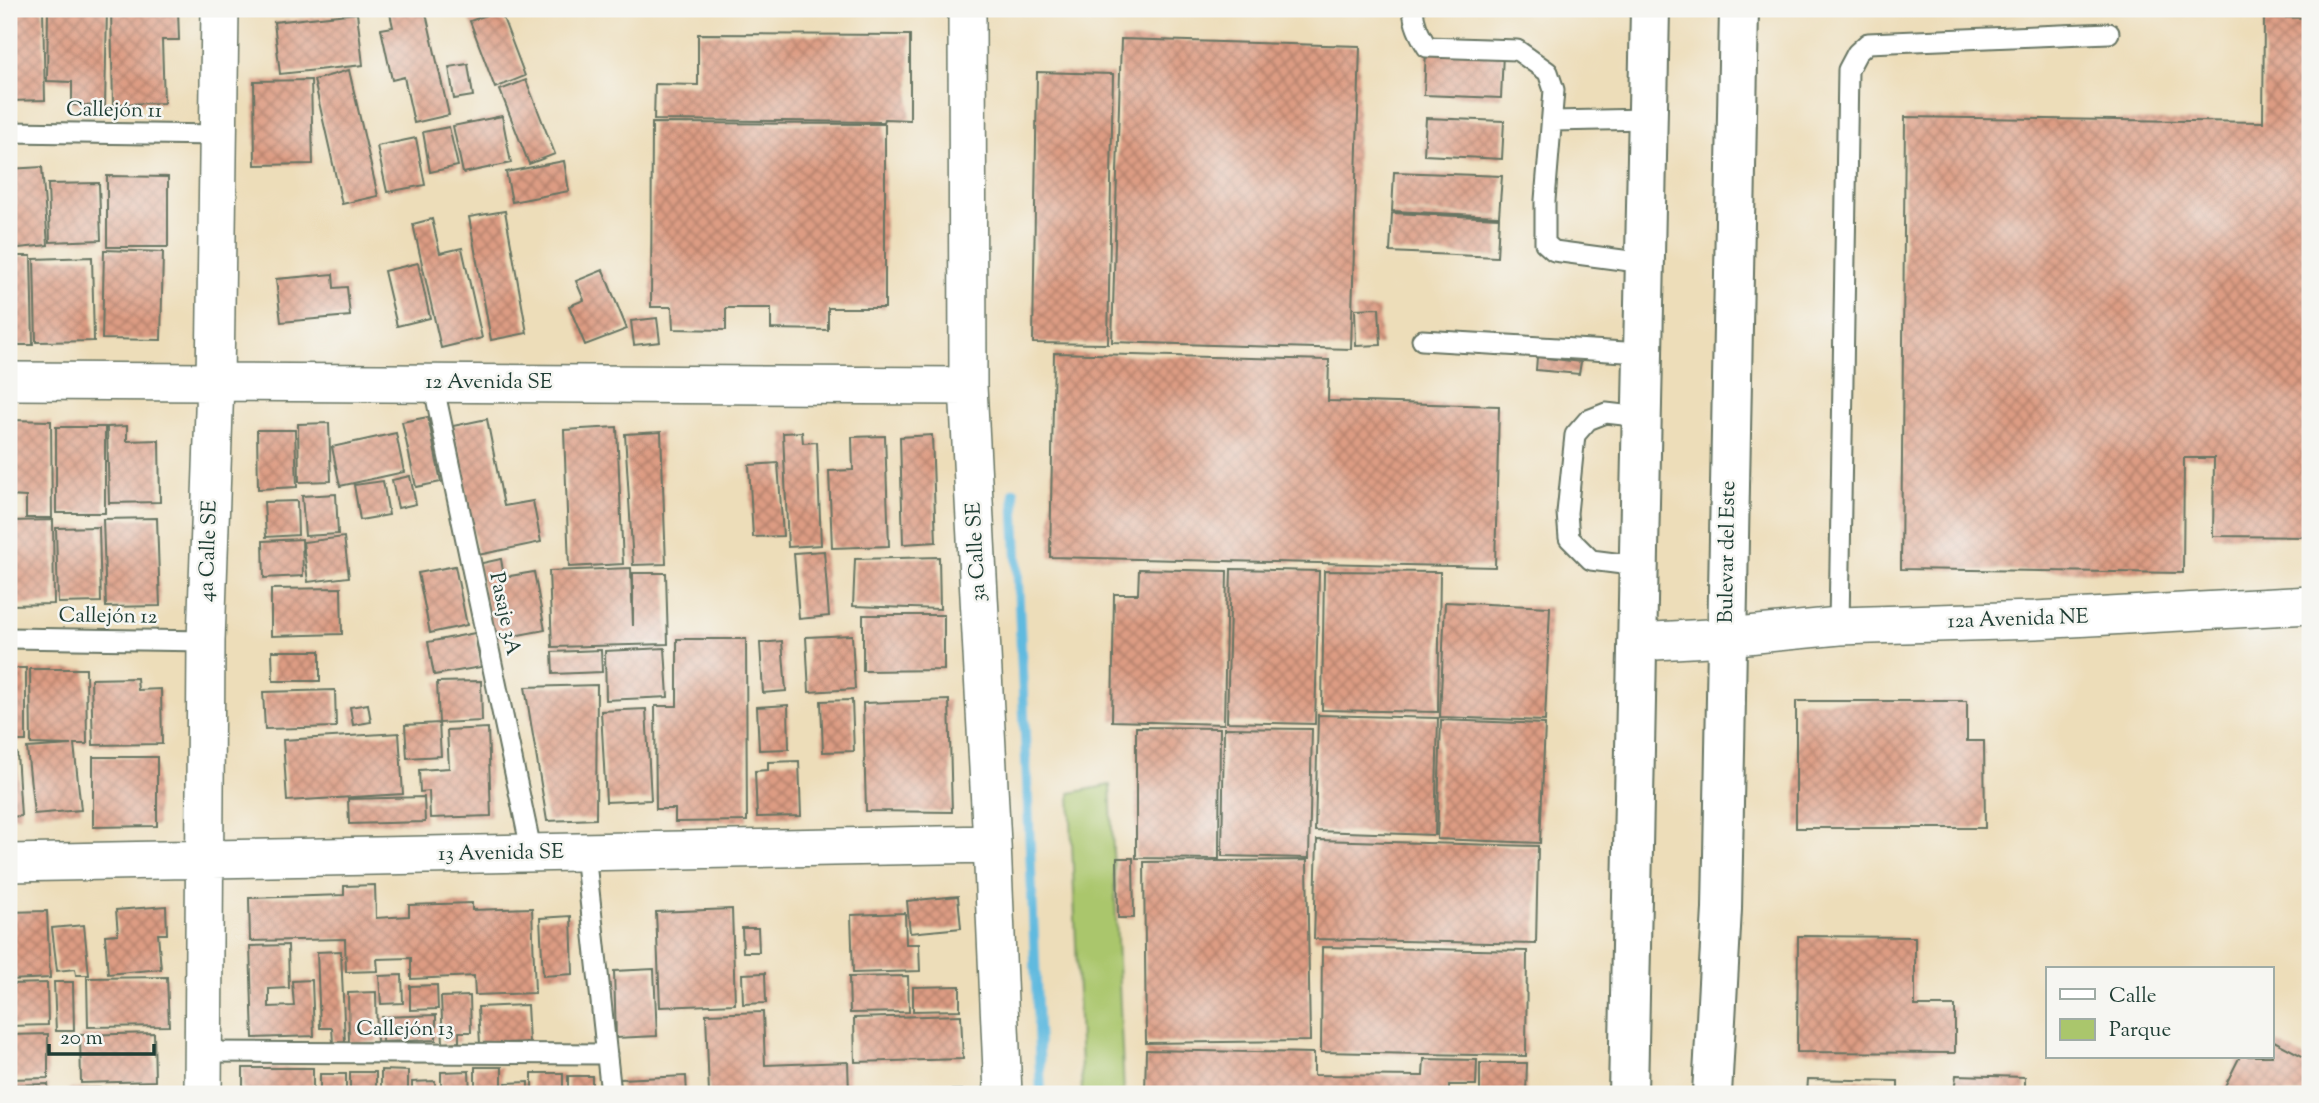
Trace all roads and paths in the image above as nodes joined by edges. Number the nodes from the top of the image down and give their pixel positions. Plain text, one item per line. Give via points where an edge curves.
1 (220, 9) edge
2 (967, 9) edge
3 (1413, 9) edge
4 (1650, 9) edge
5 (1740, 9) edge
6 (2109, 33) dead end
7 (1647, 120) junction
8 (1553, 121) junction
9 (9, 132) edge
10 (218, 135) junction
11 (1644, 263) junction
12 (1423, 340) dead end
13 (1643, 353) junction
14 (9, 381) edge
15 (215, 382) junction
16 (433, 383) junction
17 (968, 386) junction
18 (1641, 417) junction
19 (1639, 566) junction
20 (2310, 605) edge
21 (1839, 626) junction
22 (1727, 637) junction
23 (9, 638) edge
24 (206, 641) junction
25 (1637, 642) junction
26 (992, 844) junction
27 (585, 853) junction
28 (532, 854) junction
29 (205, 860) junction
30 (9, 863) edge
31 (203, 1052) junction
32 (607, 1054) junction
33 (203, 1094) edge
34 (611, 1094) edge
35 (1003, 1094) edge
36 (1628, 1094) edge
37 (1712, 1094) edge

1 - 10 street, 4a Calle SE
2 - 17 street, 3a Calle SE
3 - 8 lane via 1413,20 1427,47 1517,50 1548,72 1554,90
4 - 7 highway
5 - 22 highway, Bulevar del Este
6 - 21 lane via 1868,43 1848,70
7 - 8 lane
7 - 11 highway
8 - 11 lane via 1545,243 1554,251
9 - 10 lane, Callejón 11
10 - 15 street, 4a Calle SE
11 - 13 highway
12 - 13 lane
13 - 18 highway
14 - 15 street, 12 Avenida SE
15 - 16 street, 12 Avenida SE
15 - 24 street, 4a Calle SE
16 - 17 street, 12 Avenida SE
16 - 28 lane, Pasaje 3A
17 - 26 street, 3a Calle SE
18 - 19 highway
18 - 19 lane via 1606,413 1588,420 1575,435 1567,513 1569,538 1591,560
19 - 25 highway
20 - 21 street, 12a Avenida NE
21 - 22 street, 12a Avenida NE
22 - 25 street, 12a Avenida NE
22 - 37 highway, Bulevar del Este via 1722,909
23 - 24 lane, Callejón 12
24 - 29 street, 4a Calle SE
25 - 36 highway
26 - 27 street, 13 Avenida SE
26 - 35 street, 3a Calle SE
27 - 28 street, 13 Avenida SE
27 - 32 lane
28 - 29 street, 13 Avenida SE
29 - 30 street, 13 Avenida SE
29 - 31 street, 4a Calle SE
31 - 32 lane, Callejón 13
31 - 33 street, 4a Calle SE
32 - 34 lane

